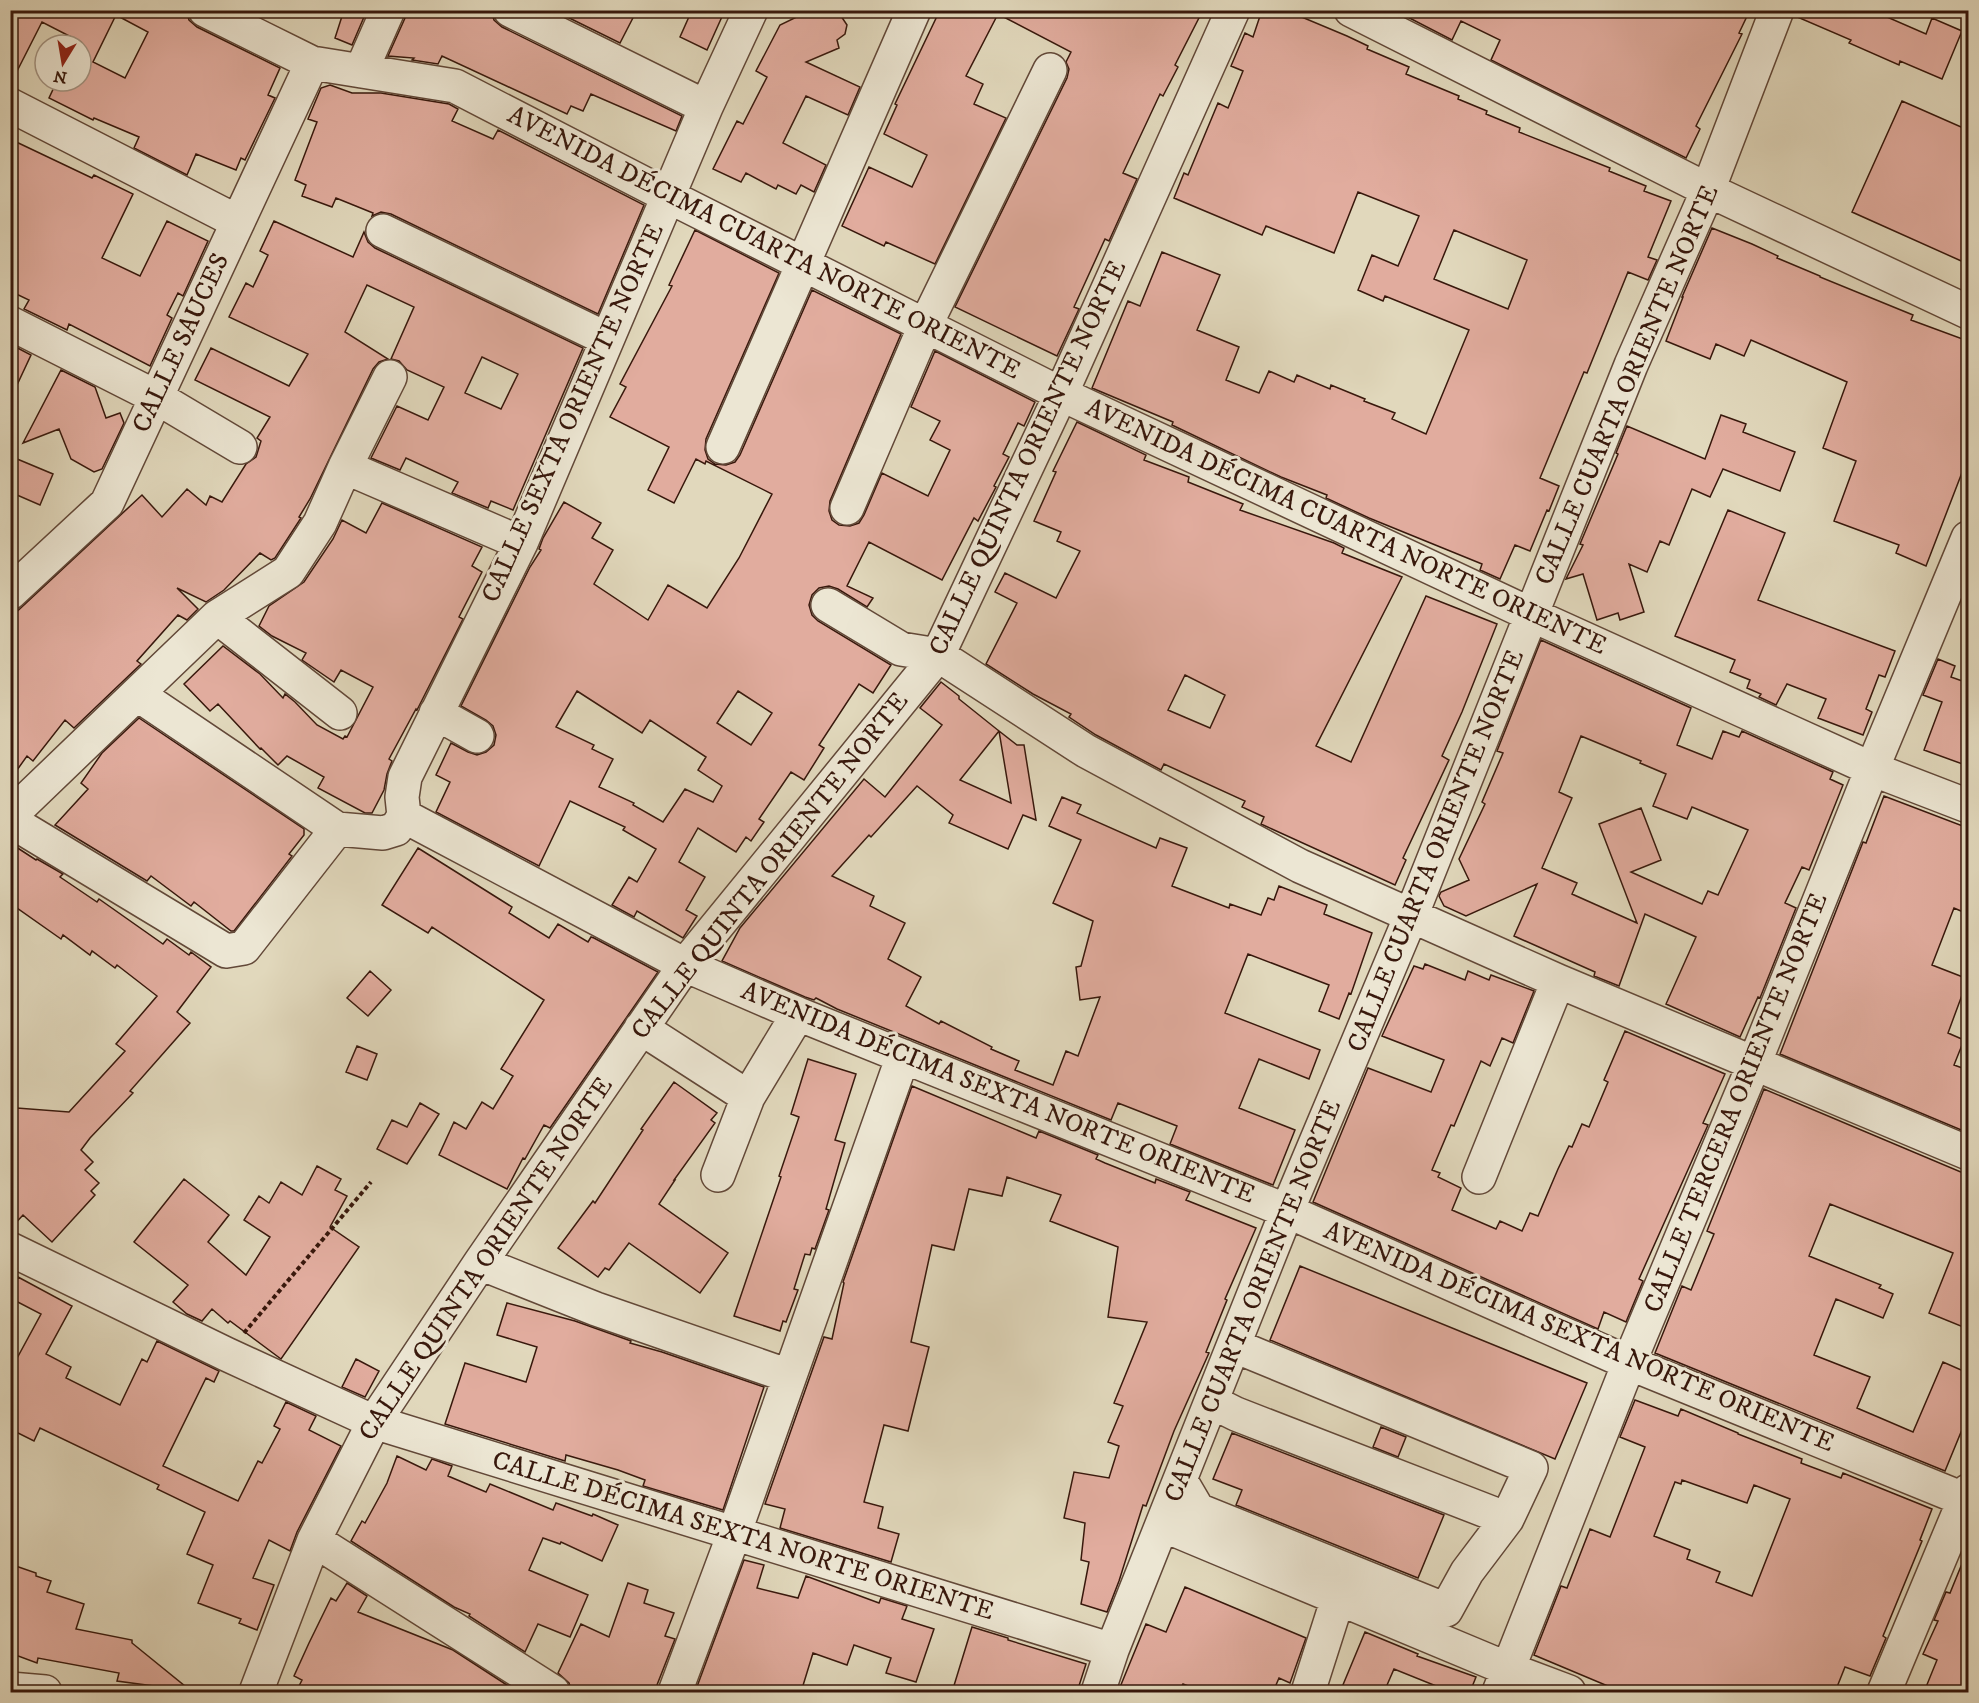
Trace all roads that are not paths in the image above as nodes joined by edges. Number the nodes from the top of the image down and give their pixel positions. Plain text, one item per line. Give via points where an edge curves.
1 (205, 10) edge
2 (387, 10) edge
3 (510, 10) edge
4 (750, 10) edge
5 (914, 10) edge
6 (1233, 10) edge
7 (1351, 10) edge
8 (1777, 10) edge
9 (312, 63) junction
10 (1050, 70) dead end
11 (361, 71) junction
12 (10, 105) edge
13 (706, 107) junction
14 (1708, 190) junction
15 (668, 196) junction
16 (238, 222) junction
17 (382, 231) dead end
18 (804, 265) junction
19 (1968, 312) edge
20 (10, 323) edge
21 (925, 326) junction
22 (607, 339) junction
23 (390, 377) dead end
24 (1061, 394) junction
25 (156, 397) junction
26 (240, 447) dead end
27 (723, 447) dead end
28 (345, 467) junction
29 (847, 508) dead end
30 (1968, 538) edge
31 (521, 543) junction
32 (10, 593) edge
33 (828, 605) dead end
34 (1532, 615) junction
35 (217, 617) junction
36 (938, 656) junction
37 (137, 694) junction
38 (340, 713) dead end
39 (436, 713) junction
40 (477, 736) dead end
41 (1872, 769) junction
42 (1968, 806) edge
43 (15, 816) edge
44 (404, 816) junction
45 (337, 829) junction
46 (1411, 915) junction
47 (685, 964) junction
48 (1558, 981) junction
49 (798, 1014) junction
50 (640, 1028) junction
51 (903, 1056) junction
52 (1754, 1064) junction
53 (748, 1097) junction
54 (1968, 1153) edge
55 (718, 1175) dead end
56 (1479, 1177) dead end
57 (1287, 1211) junction
58 (10, 1249) edge
59 (480, 1263) junction
60 (1235, 1346) junction
61 (1629, 1363) junction
62 (789, 1376) junction
63 (1212, 1402) junction
64 (374, 1422) junction
65 (1181, 1481) junction
66 (1967, 1497) edge
67 (1507, 1519) junction
68 (1163, 1525) junction
69 (734, 1534) junction
70 (314, 1540) junction
71 (1338, 1598) junction
72 (1112, 1650) junction
73 (1503, 1681) edge
74 (10, 1689) edge
75 (45, 1692) edge
76 (256, 1692) edge
77 (553, 1692) edge
78 (675, 1692) edge
79 (1098, 1692) edge
80 (1308, 1692) edge
81 (1569, 1692) edge
82 (1884, 1692) edge

1 - 9 street, AVENIDA DÉCIMA CUARTA NORTE ORIENTE
2 - 11 street
3 - 13 street
4 - 13 street, CALLE SEXTA ORIENTE NORTE
5 - 18 street
6 - 24 street, CALLE QUINTA ORIENTE NORTE
7 - 14 street
8 - 14 street, CALLE CUARTA ORIENTE NORTE
9 - 11 street, AVENIDA DÉCIMA CUARTA NORTE ORIENTE
9 - 16 street, CALLE SAUCES
10 - 21 street
11 - 15 street, AVENIDA DÉCIMA CUARTA NORTE ORIENTE via 455,86
12 - 16 street
13 - 15 street, CALLE SEXTA ORIENTE NORTE
14 - 19 street
14 - 34 street, CALLE CUARTA ORIENTE NORTE via 1631,365
15 - 18 street, AVENIDA DÉCIMA CUARTA NORTE ORIENTE
15 - 22 street, CALLE SEXTA ORIENTE NORTE
16 - 25 street, CALLE SAUCES
17 - 22 street
18 - 21 street, AVENIDA DÉCIMA CUARTA NORTE ORIENTE
18 - 27 street
20 - 25 street
21 - 24 street, AVENIDA DÉCIMA CUARTA NORTE ORIENTE
21 - 29 street
22 - 31 street, CALLE SEXTA ORIENTE NORTE
23 - 28 street
24 - 34 street, AVENIDA DÉCIMA CUARTA NORTE ORIENTE
24 - 36 street, CALLE QUINTA ORIENTE NORTE
25 - 26 street
25 - 32 street, CALLE SAUCES via 107,503
28 - 31 street
28 - 35 street via 320,523 288,572
30 - 41 street, CALLE TERCERA ORIENTE NORTE
31 - 39 street, CALLE SEXTA ORIENTE NORTE
33 - 36 street via 901,649
34 - 41 street, AVENIDA DÉCIMA CUARTA NORTE ORIENTE
34 - 46 street, CALLE CUARTA ORIENTE NORTE
35 - 37 street
35 - 38 street
36 - 46 street via 1086,751 1300,866
36 - 47 street, CALLE QUINTA ORIENTE NORTE
37 - 43 street
37 - 45 street
39 - 40 street
39 - 44 street, CALLE SEXTA ORIENTE NORTE via 405,777
41 - 42 street, AVENIDA DÉCIMA CUARTA NORTE ORIENTE
41 - 52 street, CALLE TERCERA ORIENTE NORTE
43 - 45 street via 226,951 244,948
44 - 45 street via 396,829 383,832
44 - 47 street, AVENIDA DÉCIMA SEXTA NORTE ORIENTE
46 - 48 street
46 - 57 street, CALLE CUARTA ORIENTE NORTE
47 - 49 street, AVENIDA DÉCIMA SEXTA NORTE ORIENTE
47 - 50 street, CALLE QUINTA ORIENTE NORTE
48 - 52 street
48 - 56 street
49 - 51 street, AVENIDA DÉCIMA SEXTA NORTE ORIENTE
49 - 53 street
50 - 53 street
50 - 59 street, CALLE QUINTA ORIENTE NORTE
51 - 57 street, AVENIDA DÉCIMA SEXTA NORTE ORIENTE
51 - 62 street
52 - 54 street
52 - 61 street, CALLE TERCERA ORIENTE NORTE
53 - 55 street
57 - 60 street, CALLE CUARTA ORIENTE NORTE
57 - 61 street, AVENIDA DÉCIMA SEXTA NORTE ORIENTE
58 - 64 street, CALLE DÉCIMA SEXTA NORTE ORIENTE
59 - 62 street via 596,1309
59 - 64 street, CALLE QUINTA ORIENTE NORTE
60 - 63 street, CALLE CUARTA ORIENTE NORTE
60 - 67 street via 1531,1468
61 - 66 street, AVENIDA DÉCIMA SEXTA NORTE ORIENTE
61 - 73 street, CALLE TERCERA ORIENTE NORTE
62 - 69 street
63 - 65 street, CALLE CUARTA ORIENTE NORTE
63 - 67 street
64 - 69 street, CALLE DÉCIMA SEXTA NORTE ORIENTE
64 - 70 street, CALLE QUINTA ORIENTE NORTE
65 - 67 street via 1198,1509 1446,1610 1467,1572
65 - 68 street, CALLE CUARTA ORIENTE NORTE
66 - 82 street
68 - 71 street
68 - 72 street, CALLE CUARTA ORIENTE NORTE
69 - 72 street, CALLE DÉCIMA SEXTA NORTE ORIENTE
69 - 78 street
70 - 76 street, CALLE QUINTA ORIENTE NORTE
70 - 77 street
71 - 73 street
71 - 80 street
72 - 79 street, CALLE CUARTA ORIENTE NORTE
73 - 81 street
74 - 75 street

